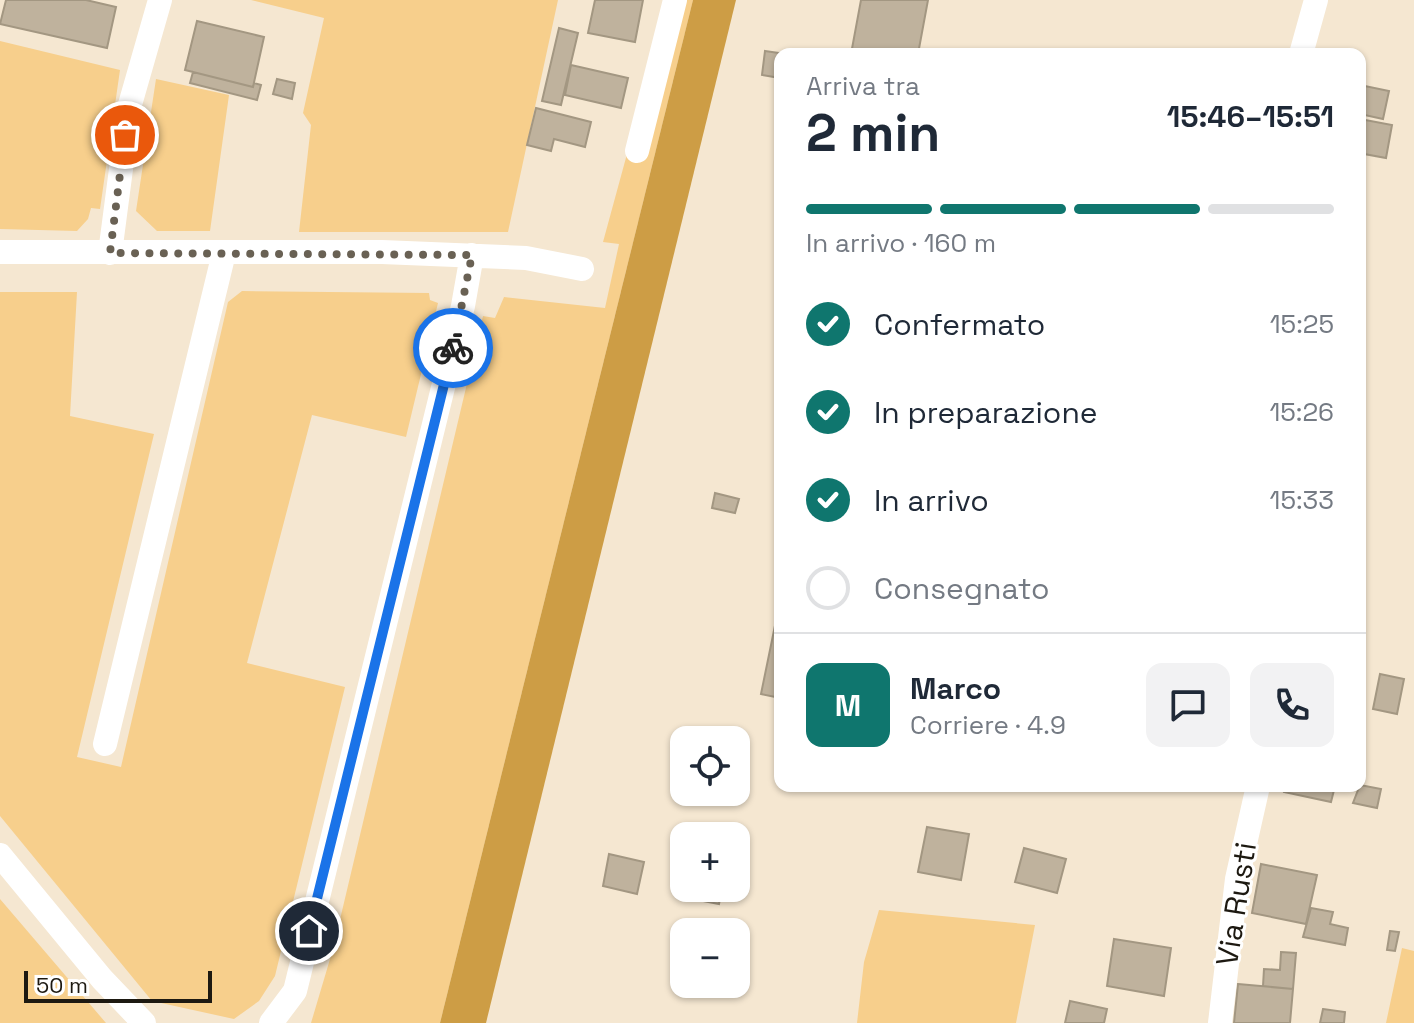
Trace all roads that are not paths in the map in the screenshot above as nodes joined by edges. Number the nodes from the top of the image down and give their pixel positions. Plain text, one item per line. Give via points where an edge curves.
1 (160, 0) edge
2 (675, 0) edge
3 (1316, 0) edge
4 (1303, 48) edge
5 (637, 151) dead end
6 (0, 252) edge
7 (110, 253) junction
8 (224, 253) junction
9 (472, 255) junction
10 (582, 269) dead end
11 (105, 744) dead end
12 (1257, 792) edge
13 (0, 855) edge
14 (144, 1023) edge
15 (271, 1023) edge
16 (1220, 1023) edge

1 - 7 street via 129,108
2 - 5 street
3 - 4 street
6 - 7 street
7 - 8 street
8 - 9 street
8 - 11 street
9 - 10 street
9 - 15 street via 295,991
12 - 16 street, Via Rusti via 1237,879
13 - 14 street

